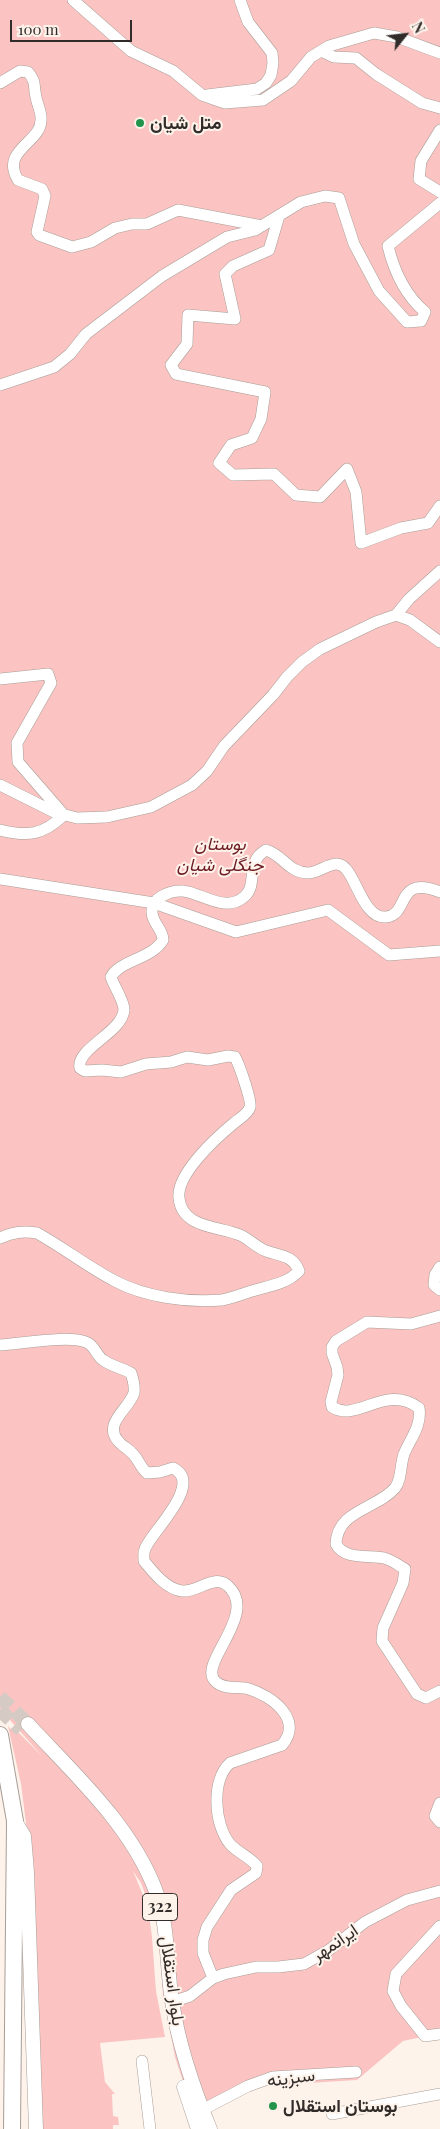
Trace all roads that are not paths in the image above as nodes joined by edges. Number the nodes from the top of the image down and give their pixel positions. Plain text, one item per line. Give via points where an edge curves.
1 (73, 0) edge
2 (240, 0) edge
3 (321, 51) junction
4 (440, 53) edge
5 (0, 83) edge
6 (202, 95) junction
7 (440, 108) edge
8 (440, 130) edge
9 (440, 192) edge
10 (440, 203) edge
11 (279, 216) junction
12 (262, 226) junction
13 (0, 384) edge
14 (440, 506) edge
15 (440, 571) edge
16 (396, 615) junction
17 (440, 642) edge
18 (0, 679) edge
19 (0, 786) edge
20 (64, 815) junction
21 (0, 830) edge
22 (0, 880) edge
23 (440, 892) edge
24 (154, 903) junction
25 (440, 951) edge
26 (0, 1238) edge
27 (440, 1267) edge
28 (440, 1290) edge
29 (440, 1316) edge
30 (0, 1345) edge
31 (440, 1691) edge
32 (0, 1735) edge
33 (440, 1803) edge
34 (15, 1821) junction
35 (440, 1822) edge
36 (440, 1891) edge
37 (440, 1926) edge
38 (213, 1978) junction
39 (172, 2002) junction
40 (440, 2034) edge
41 (142, 2061) dead end
42 (356, 2072) dead end
43 (440, 2094) edge
44 (202, 2110) junction
45 (332, 2114) dead end
46 (12, 2129) edge
47 (36, 2129) edge
48 (150, 2129) edge
49 (198, 2129) edge
50 (210, 2129) edge

1 - 6 street via 132,51 172,71
2 - 6 street via 248,22 272,53 271,75 257,89
3 - 4 street via 374,33 397,37
3 - 6 street via 311,57 291,81 263,100 225,103
3 - 7 street via 334,57 356,58 422,104
5 - 12 street via 20,72 28,72 35,81 35,96 42,120 38,131 18,153 13,172 18,180 42,189 45,196 37,232 39,236 72,247 91,242 115,228 148,224 178,210
8 - 9 street via 421,161 419,179
10 - 11 street via 388,246 394,269 416,304 425,312 421,321 407,322 379,291 354,244 339,198 325,196 301,202
11 - 12 street
11 - 14 street via 269,250 232,266 225,274 235,319 188,315 187,344 171,365 176,374 265,392 261,419 252,438 231,445 219,463 233,475 274,474 296,496 320,496 347,469 356,492 361,543 401,528 428,523
12 - 13 street via 227,237 162,276 86,334 54,368
15 - 16 street
16 - 17 street via 410,620
16 - 20 street via 337,640 302,662 192,785 137,811 93,819
18 - 20 street via 48,674 52,683 17,744 18,762
19 - 20 street
20 - 21 street via 50,828 27,834
22 - 24 street
23 - 24 street via 417,887 406,895 396,913 380,916 369,907 340,864 331,864 310,873 299,872 274,852 266,850 257,856 246,896 238,900 218,903 182,891 168,893
24 - 25 street via 236,932 328,910 389,955
24 - 26 street via 152,914 163,940 154,950 114,973 115,989 124,1012 118,1023 85,1053 80,1060 80,1068 85,1071 122,1072 187,1057 208,1060 235,1057 250,1097 250,1108 206,1148 184,1179 179,1189 179,1200 186,1213 204,1226 239,1234 264,1250 286,1256 296,1262 299,1271 282,1283 224,1299 186,1299 141,1292 115,1281 37,1233 18,1232
27 - 28 street via 434,1279 434,1285
29 - 31 street via 411,1324 367,1322 336,1341 332,1353 338,1376 331,1402 332,1407 346,1412 396,1399 408,1401 419,1408 419,1422 405,1452 395,1487 348,1518 337,1534 336,1544 343,1552 382,1558 405,1569 403,1583 383,1628 382,1641 417,1694 426,1698
30 - 38 street via 54,1339 79,1341 88,1343 105,1361 131,1373 134,1391 114,1423 113,1433 147,1473 173,1468 180,1474 182,1482 180,1495 167,1520 145,1547 144,1561 174,1589 194,1590 212,1582 224,1582 230,1587 236,1598 237,1615 214,1662 212,1677 216,1683 226,1687 248,1689 271,1700 289,1719 290,1728 282,1745 230,1763 225,1767 219,1786 216,1809 222,1830 234,1849 257,1866 256,1873 231,1890 207,1927 203,1953
32 - 34 highway
33 - 35 street via 435,1816
34 - 46 highway
34 - 47 main road via 24,1836 27,1872
36 - 38 street, ایرانمهر via 407,1900 365,1922 329,1950 304,1964 241,1969
37 - 40 street via 396,1974 393,1991 425,2036
38 - 39 street, ایرانمهر via 190,1996
39 - 44 main road, بلوار استقلال / 322
39 - 49 main road, بلوار استقلال / 322 via 160,1906 144,1866 109,1814 24,1727 108,1827 139,1873 149,1895 163,2004
41 - 48 street
42 - 44 street, سبزینه via 273,2077
43 - 45 street
44 - 50 main road, بلوار استقلال / 322

